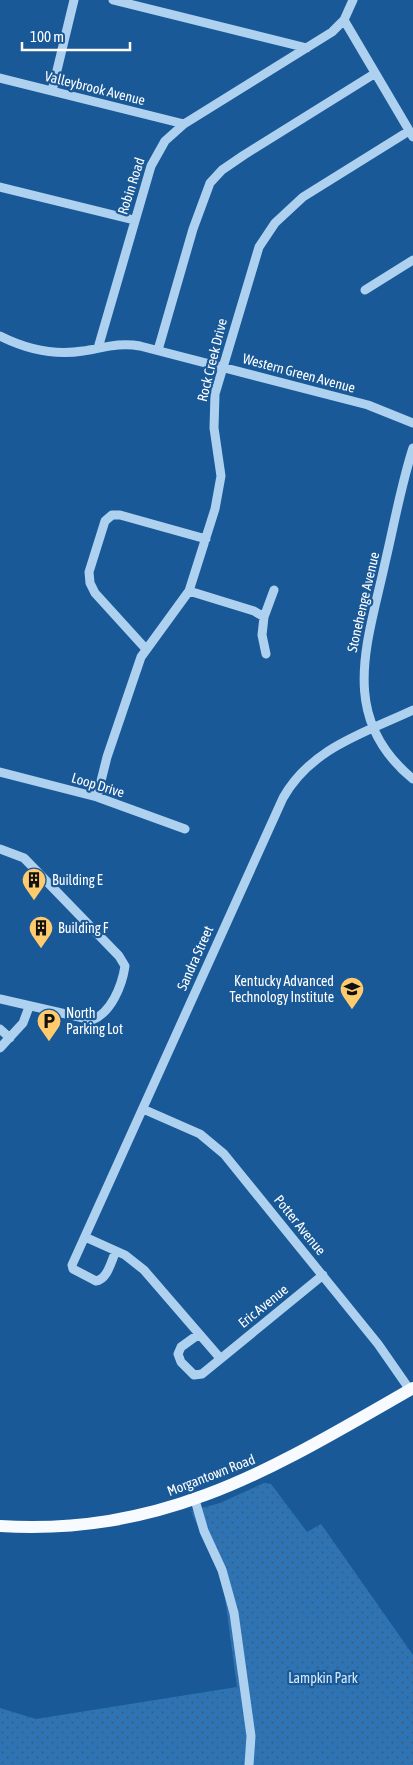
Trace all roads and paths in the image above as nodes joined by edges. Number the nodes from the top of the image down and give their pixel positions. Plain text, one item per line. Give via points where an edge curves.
1 (74, 0) edge
2 (114, 0) edge
3 (353, 0) edge
4 (344, 20) junction
5 (308, 48) junction
6 (374, 74) junction
7 (0, 78) edge
8 (52, 91) junction
9 (184, 124) junction
10 (411, 134) edge
11 (0, 187) edge
12 (134, 220) junction
13 (413, 260) edge
14 (365, 290) dead end
15 (0, 336) edge
16 (98, 348) junction
17 (158, 350) junction
18 (222, 366) junction
19 (413, 423) edge
20 (413, 448) edge
21 (206, 540) junction
22 (274, 590) dead end
23 (189, 591) junction
24 (264, 617) junction
25 (145, 648) junction
26 (266, 654) dead end
27 (413, 710) edge
28 (374, 728) junction
29 (0, 772) edge
30 (413, 779) edge
31 (97, 797) junction
32 (185, 829) dead end
33 (0, 849) edge
34 (0, 999) edge
35 (29, 1007) junction
36 (0, 1029) edge
37 (10, 1038) junction
38 (0, 1048) edge
39 (143, 1109) junction
40 (85, 1237) junction
41 (116, 1251) junction
42 (323, 1275) junction
43 (199, 1334) junction
44 (220, 1358) junction
45 (411, 1389) edge
46 (195, 1500) junction
47 (0, 1526) edge
48 (249, 1765) edge

1 - 8 street
2 - 5 street
3 - 4 street
4 - 5 street, Robin Road
4 - 6 street
5 - 9 street, Robin Road
6 - 10 street
6 - 17 street via 244,155 210,183
7 - 8 street, Valleybrook Avenue
8 - 9 street, Valleybrook Avenue
9 - 12 street, Robin Road via 168,138 155,157
10 - 18 street, Rock Creek Drive via 303,197 275,223 252,264
11 - 12 street
12 - 16 street, Robin Road
13 - 14 street
15 - 16 street, Western Green Avenue via 45,352
16 - 17 street, Western Green Avenue via 124,344
17 - 18 street, Western Green Avenue
18 - 19 street, Western Green Avenue via 386,410
18 - 21 street, Rock Creek Drive via 214,409 221,476
20 - 28 street, Stonehenge Avenue via 365,647 364,690
21 - 23 street, Rock Creek Drive
21 - 25 street via 120,515 112,515 105,521 89,572 90,583
22 - 24 street
23 - 24 street
23 - 25 street, Rock Creek Drive
24 - 26 street via 262,635
25 - 31 street, Rock Creek Drive
27 - 28 street, Sandra Street
28 - 30 street, Stonehenge Avenue via 389,754
28 - 39 street, Sandra Street via 319,756 289,787
29 - 31 street, Loop Drive
31 - 32 street, Loop Drive
33 - 35 street via 24,858 125,966 109,1008 97,1018 86,1020
34 - 35 street
35 - 37 street via 23,1023
36 - 37 street
37 - 38 street
39 - 40 street, Sandra Street
39 - 42 street, Potter Avenue via 200,1134 216,1146
40 - 41 street
40 - 41 street, Sandra Street via 72,1265 75,1272 100,1280
41 - 43 street via 144,1270
42 - 44 street, Eric Avenue
42 - 45 street, Potter Avenue
43 - 44 street
43 - 44 street, Eric Avenue via 179,1350 179,1358 190,1373 202,1374
45 - 46 main road, Morgantown Road via 268,1469
46 - 47 main road, Morgantown Road via 96,1523 56,1527
46 - 48 street via 204,1531 222,1570 234,1613 251,1736

